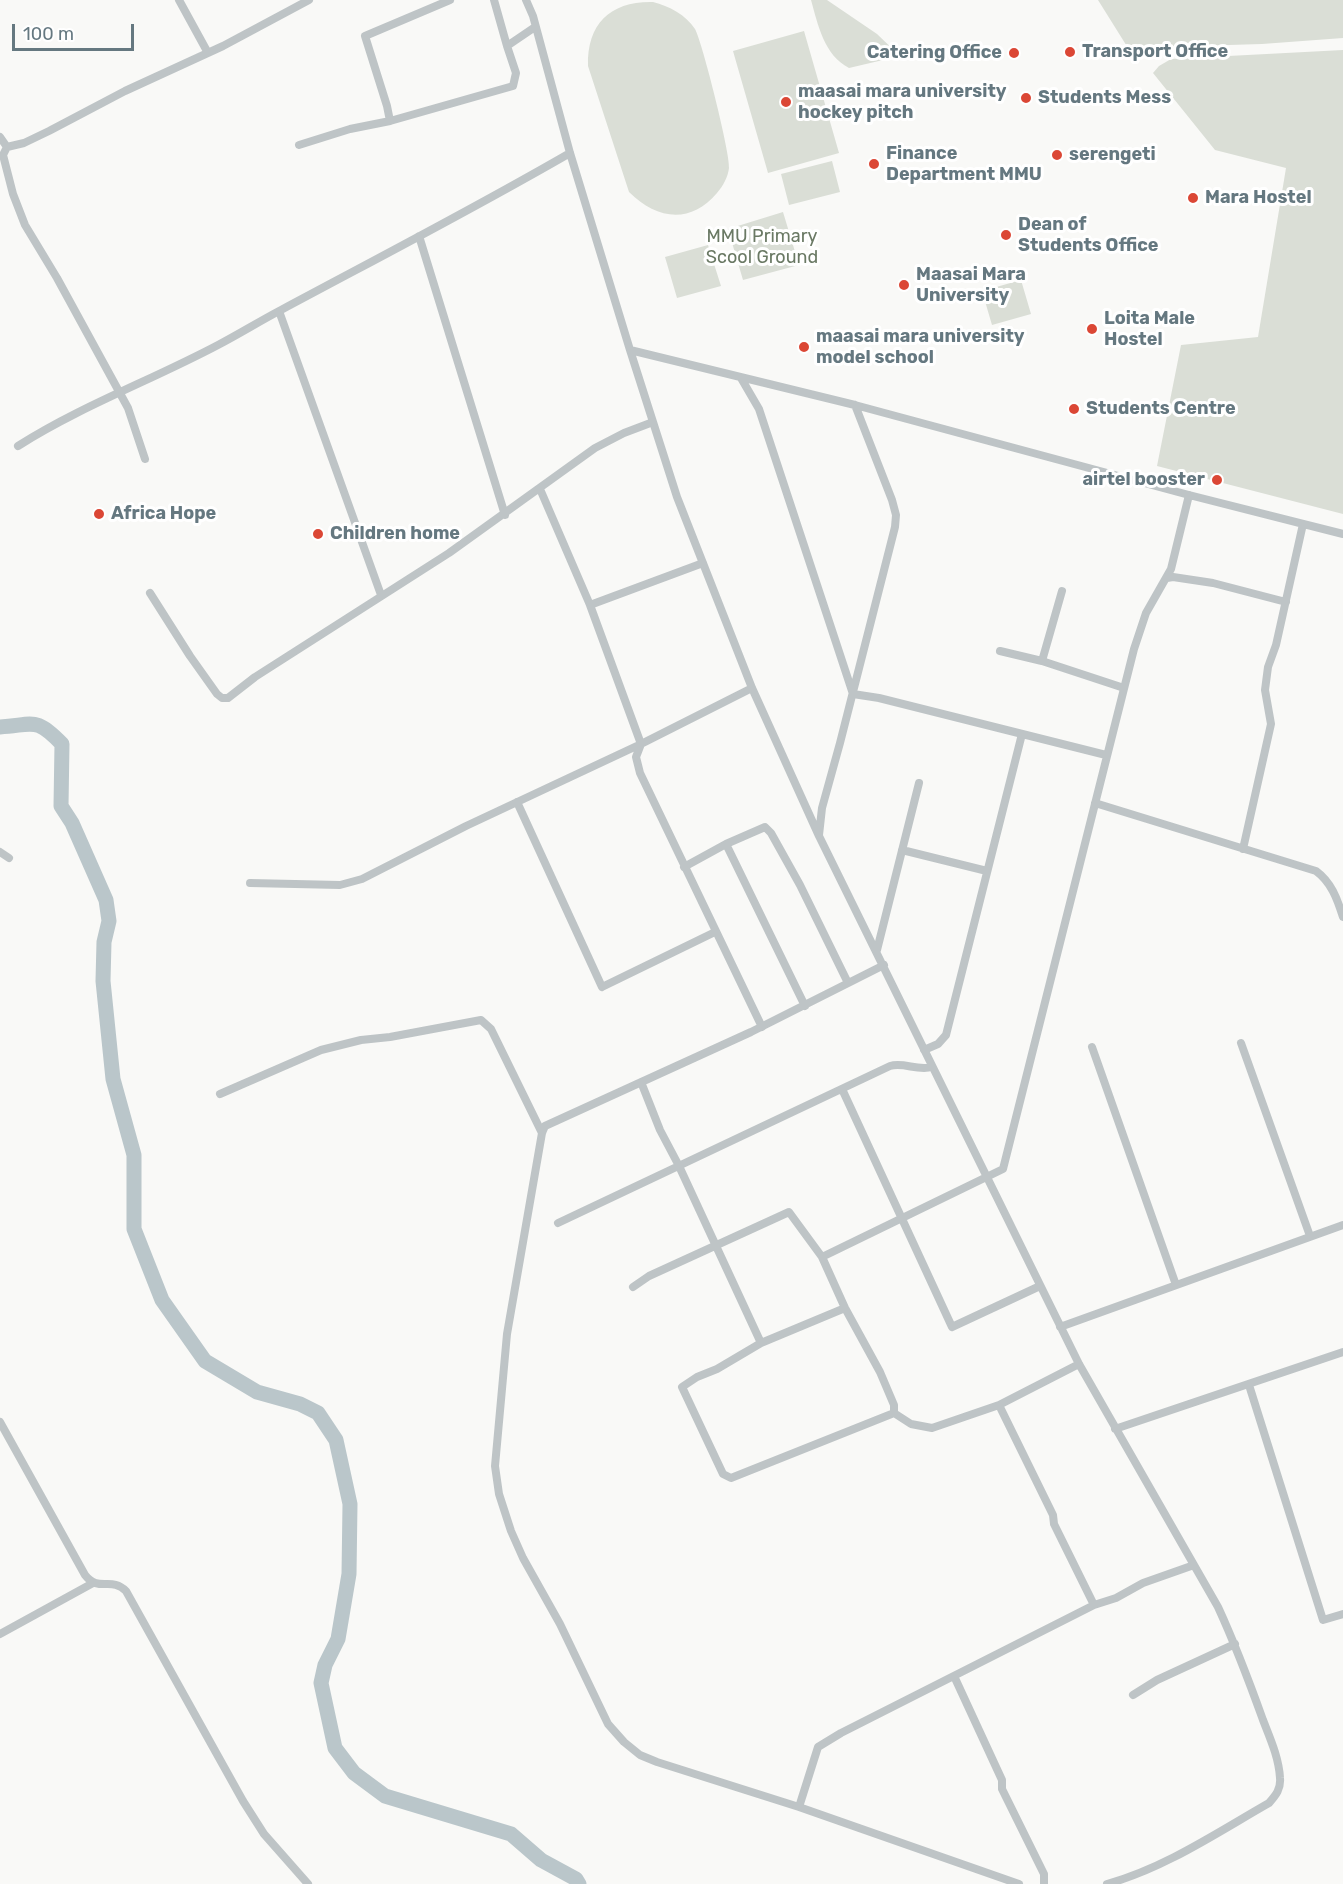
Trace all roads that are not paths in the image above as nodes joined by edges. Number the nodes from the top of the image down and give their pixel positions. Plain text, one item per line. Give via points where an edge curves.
1 (179, 0) edge
2 (309, 0) edge
3 (450, 0) edge
4 (494, 0) edge
5 (526, 0) edge
6 (536, 27) junction
7 (507, 46) junction
8 (208, 53) junction
9 (390, 121) junction
10 (0, 137) edge
11 (299, 146) dead end
12 (7, 147) junction
13 (570, 153) junction
14 (419, 236) junction
15 (279, 311) junction
16 (630, 350) junction
17 (741, 378) junction
18 (120, 393) junction
19 (855, 405) junction
20 (654, 422) junction
21 (18, 446) dead end
22 (146, 459) dead end
23 (540, 489) junction
24 (1189, 495) junction
25 (505, 515) junction
26 (1303, 524) junction
27 (1343, 534) edge
28 (703, 562) junction
29 (1167, 578) junction
30 (1062, 591) dead end
31 (150, 593) dead end
32 (381, 595) junction
33 (1286, 602) junction
34 (590, 605) junction
35 (1000, 651) dead end
36 (1042, 661) junction
37 (1124, 687) junction
38 (752, 688) junction
39 (853, 694) junction
40 (1022, 734) junction
41 (641, 744) junction
42 (1106, 755) junction
43 (919, 783) dead end
44 (517, 802) junction
45 (1095, 803) junction
46 (819, 836) junction
47 (726, 844) junction
48 (1243, 849) junction
49 (902, 850) junction
50 (0, 852) edge
51 (9, 858) dead end
52 (684, 867) junction
53 (987, 871) junction
54 (250, 883) dead end
55 (1343, 917) edge
56 (715, 932) junction
57 (877, 950) junction
58 (884, 965) junction
59 (848, 983) junction
60 (805, 1005) junction
61 (762, 1027) junction
62 (1241, 1043) dead end
63 (1092, 1047) dead end
64 (924, 1050) junction
65 (933, 1067) junction
66 (641, 1082) junction
67 (842, 1089) junction
68 (220, 1094) dead end
69 (542, 1133) junction
70 (679, 1166) junction
71 (987, 1178) junction
72 (902, 1219) junction
73 (558, 1223) dead end
74 (1343, 1225) edge
75 (1310, 1236) junction
76 (714, 1245) junction
77 (822, 1257) junction
78 (1176, 1285) junction
79 (1040, 1286) junction
80 (633, 1287) dead end
81 (845, 1308) junction
82 (1060, 1327) junction
83 (761, 1343) junction
84 (1343, 1352) edge
85 (1079, 1364) junction
86 (1249, 1385) junction
87 (999, 1405) junction
88 (894, 1413) junction
89 (0, 1422) edge
90 (1115, 1430) junction
91 (1194, 1565) junction
92 (93, 1583) junction
93 (1094, 1605) junction
94 (1343, 1614) edge
95 (0, 1634) edge
96 (1235, 1644) junction
97 (954, 1676) junction
98 (1133, 1695) dead end
99 (800, 1807) junction
100 (303, 1883) edge
101 (1019, 1884) edge
102 (1044, 1884) edge
103 (1107, 1884) edge

1 - 8 street
2 - 8 street
3 - 9 street via 365,36
4 - 7 street
5 - 6 street
6 - 7 street
6 - 13 street
7 - 9 street via 516,73 513,86
8 - 12 street via 24,143
9 - 11 street
10 - 12 street
12 - 18 street via 3,154 25,225
13 - 14 street
13 - 16 street
14 - 15 street
14 - 25 street
15 - 18 street
15 - 32 street
16 - 17 street
16 - 20 street
17 - 19 street
17 - 39 street via 759,409
18 - 21 street
18 - 22 street
19 - 24 street
19 - 39 street via 896,515
20 - 23 street via 595,448
20 - 28 street via 677,498
23 - 25 street
23 - 34 street
24 - 26 street
24 - 29 street
25 - 32 street
26 - 27 street
26 - 33 street
28 - 34 street
28 - 38 street
29 - 33 street via 1213,583
29 - 37 street via 1146,613
30 - 36 street
31 - 32 street via 190,657 217,694 225,698
33 - 48 street via 1265,690 1271,724 1269,736
34 - 41 street
35 - 36 street
36 - 37 street
37 - 42 street
38 - 41 street
38 - 46 street
39 - 40 street
39 - 46 street via 822,808
40 - 42 street
40 - 53 street
41 - 44 street
41 - 52 street via 636,764
42 - 45 street
43 - 49 street
44 - 54 street via 350,883
44 - 56 street via 602,987
45 - 48 street
45 - 71 street via 1005,1164 1000,1172
46 - 57 street
47 - 52 street
47 - 59 street via 765,826 800,885
47 - 60 street
48 - 55 street via 1316,871 1326,879
49 - 53 street
49 - 57 street
50 - 51 street
52 - 56 street
53 - 64 street via 946,1035
56 - 61 street
57 - 58 street
58 - 59 street
58 - 64 street
59 - 60 street
60 - 61 street
61 - 66 street
62 - 75 street
63 - 78 street
64 - 65 street
65 - 67 street via 898,1064
65 - 71 street
66 - 69 street via 548,1123
66 - 70 street
67 - 70 street
67 - 72 street
68 - 69 street via 321,1050 481,1020 491,1029
69 - 99 street via 507,1335 497,1430 495,1466 511,1531 608,1724 624,1742 657,1762
70 - 73 street
70 - 76 street
71 - 72 street
71 - 79 street
72 - 77 street
72 - 79 street via 952,1327
74 - 75 street
75 - 78 street
76 - 77 street via 789,1212
76 - 80 street
76 - 83 street
77 - 81 street
78 - 82 street
79 - 82 street
81 - 83 street
81 - 88 street via 880,1372
82 - 85 street
83 - 88 street via 682,1387 723,1474 731,1478
84 - 86 street
85 - 87 street
85 - 90 street
86 - 90 street
86 - 94 street via 1323,1620
87 - 88 street via 932,1428 911,1424
87 - 93 street
89 - 92 street
90 - 91 street
91 - 93 street
91 - 96 street
92 - 95 street
92 - 100 street via 112,1583 126,1591 243,1801
93 - 97 street
96 - 98 street
96 - 103 street via 1273,1748 1280,1776 1277,1794 1269,1803 1178,1854
97 - 99 street via 818,1748
97 - 102 street via 1002,1780 1002,1789 1044,1874
99 - 101 street

